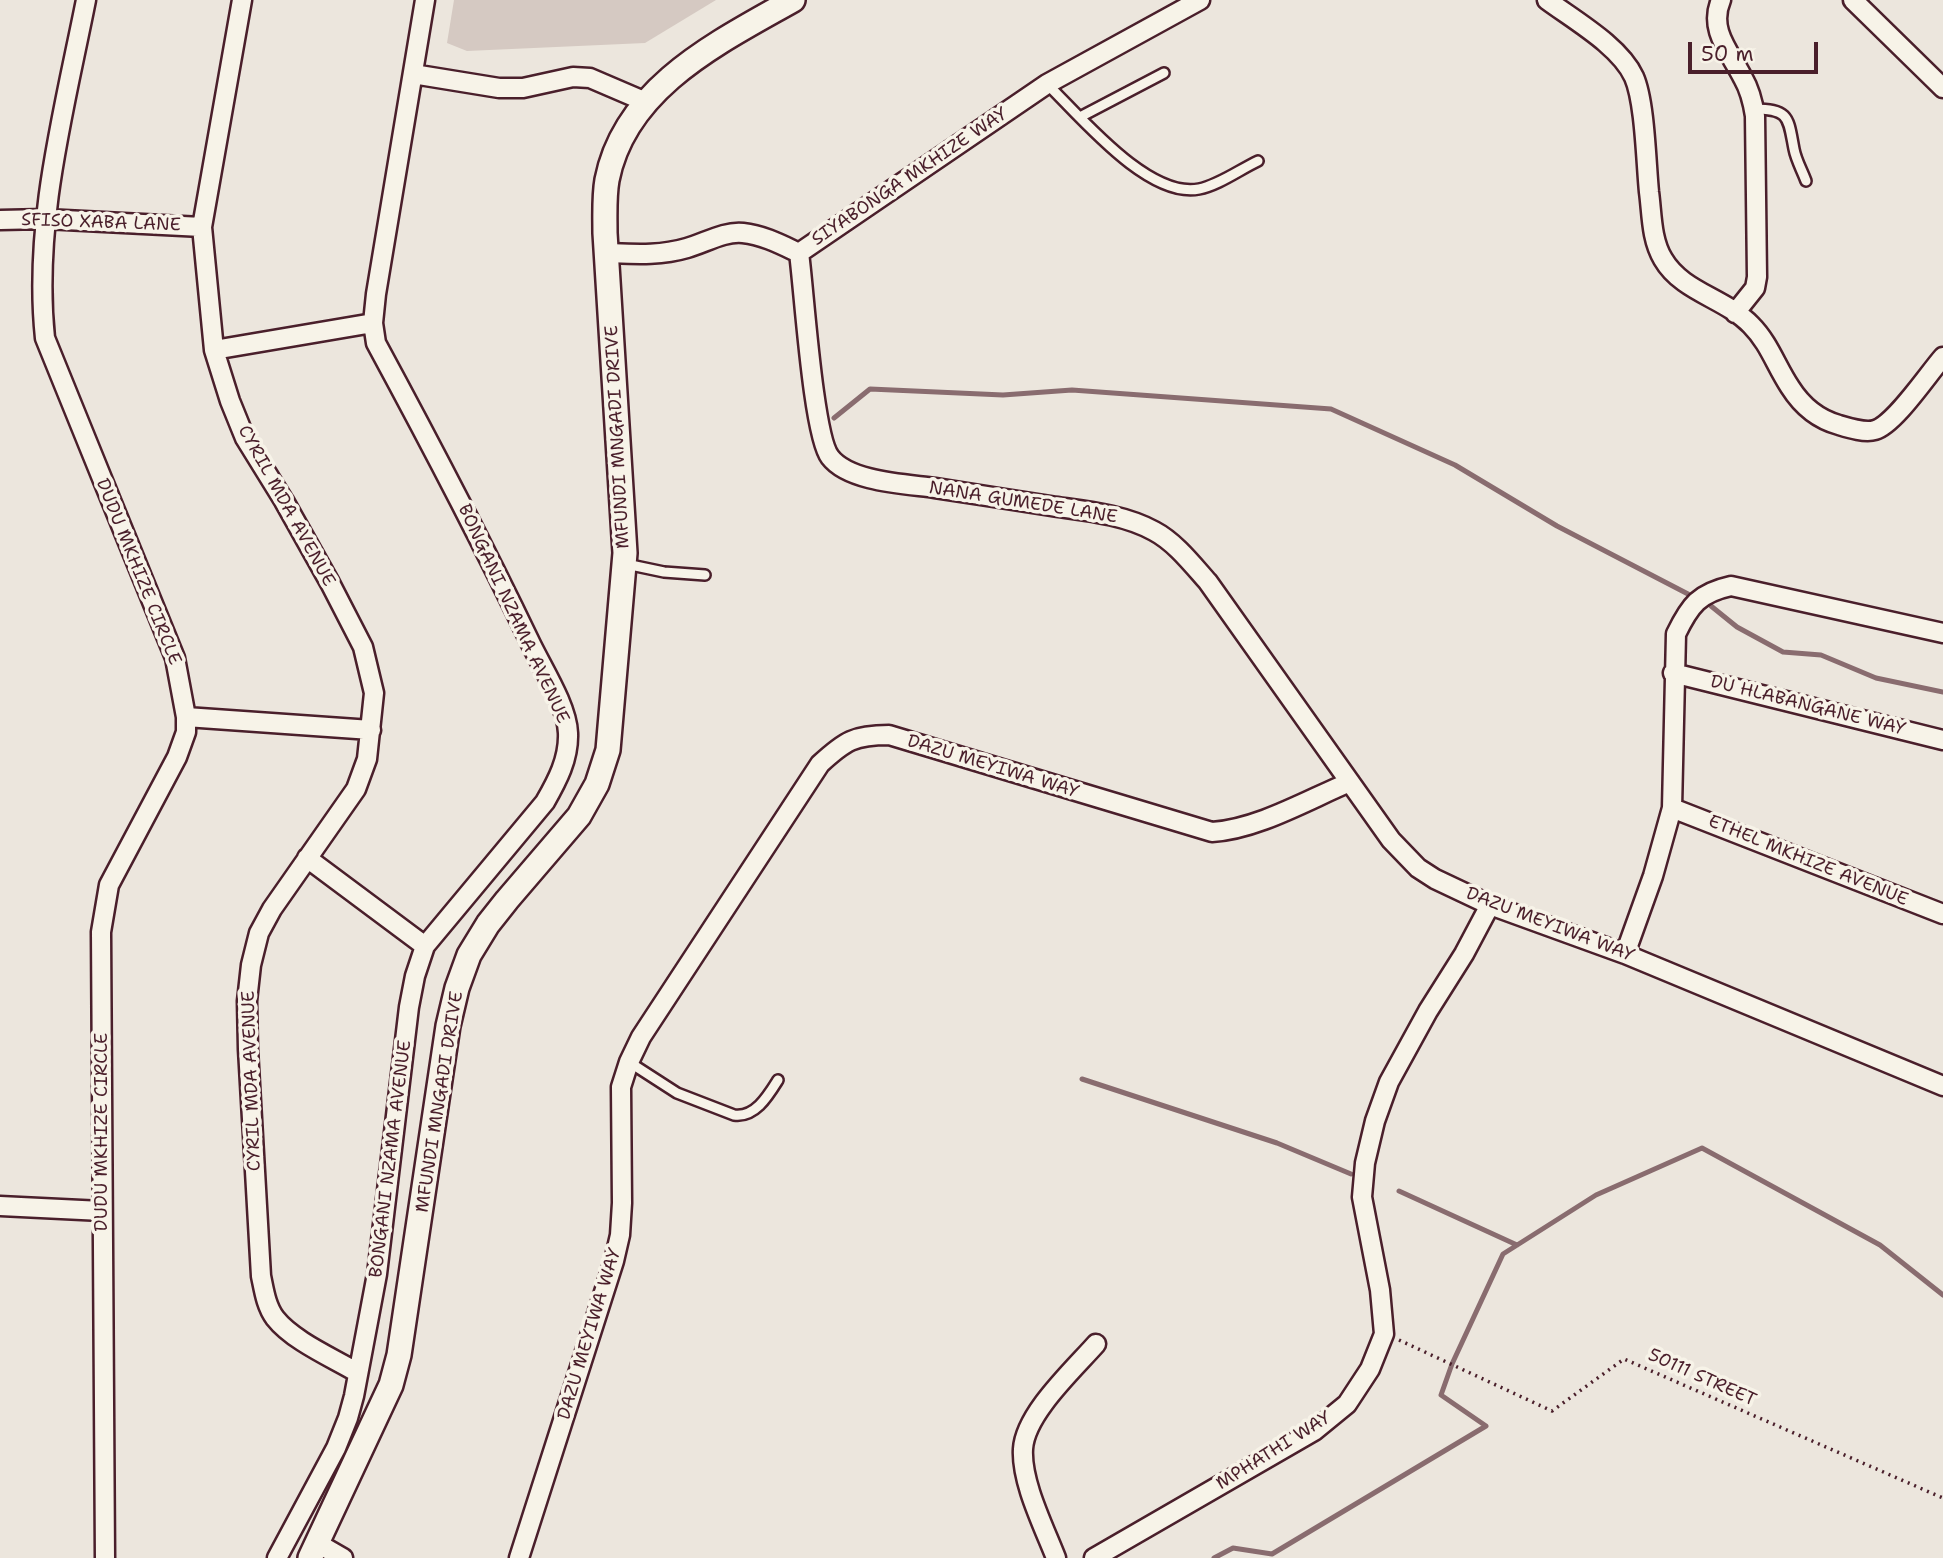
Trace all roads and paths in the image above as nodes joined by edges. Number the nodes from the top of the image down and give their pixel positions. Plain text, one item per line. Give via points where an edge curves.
1 (86, 0) edge
2 (242, 0) edge
3 (425, 0) edge
4 (793, 0) edge
5 (1200, 0) edge
6 (1547, 0) edge
7 (1721, 0) edge
8 (1863, 3) edge
9 (1164, 73) dead end
10 (413, 74) junction
11 (1047, 84) junction
12 (1943, 88) edge
13 (646, 102) junction
14 (1754, 109) junction
15 (1080, 117) junction
16 (1258, 161) dead end
17 (1805, 181) dead end
18 (45, 219) junction
19 (0, 220) edge
20 (202, 227) junction
21 (606, 253) junction
22 (799, 253) junction
23 (1735, 313) junction
24 (373, 323) junction
25 (214, 350) junction
26 (1943, 357) edge
27 (829, 456) joint
28 (624, 564) junction
29 (705, 575) dead end
30 (1943, 633) edge
31 (1673, 673) junction
32 (186, 717) junction
33 (371, 730) junction
34 (1943, 740) edge
35 (1350, 782) junction
36 (1672, 808) junction
37 (307, 858) junction
38 (1490, 905) junction
39 (1943, 914) edge
40 (425, 946) junction
41 (1625, 954) junction
42 (629, 1062) junction
43 (778, 1080) dead end
44 (1943, 1086) edge
45 (0, 1206) edge
46 (102, 1211) junction
47 (1384, 1333) junction
48 (1096, 1344) dead end
49 (359, 1373) junction
50 (1943, 1498) edge
51 (313, 1550) edge
52 (105, 1558) edge
53 (277, 1558) edge
54 (343, 1558) edge
55 (519, 1558) edge
56 (1056, 1558) edge
57 (1094, 1558) edge

1 - 18 street, DUDU MKHIZE CIRCLE
2 - 20 street, CYRIL MDA AVENUE
3 - 10 street, BONGANI NZAMA AVENUE
4 - 13 street, MFUNDI MNGADI DRIVE via 718,43
5 - 11 street, SIYABONGA MKHIZE WAY
6 - 23 street via 1605,43 1634,77 1654,234 1662,257 1690,286
7 - 14 street via 1716,24 1745,80
8 - 12 street
9 - 15 lane
10 - 13 street via 499,88 590,78
10 - 24 street, BONGANI NZAMA AVENUE
11 - 15 lane
11 - 22 street, SIYABONGA MKHIZE WAY
13 - 21 street, MFUNDI MNGADI DRIVE via 615,151 607,180
14 - 17 lane via 1769,109 1788,119
14 - 23 street via 1757,277 1755,288
15 - 16 lane via 1121,157 1155,180 1183,189 1199,189
18 - 19 street, SFISO XABA LANE
18 - 20 street, SFISO XABA LANE
18 - 32 street, DUDU MKHIZE CIRCLE via 45,338 175,658
20 - 25 street, CYRIL MDA AVENUE
21 - 22 street via 652,255 741,233
21 - 28 street, MFUNDI MNGADI DRIVE
22 - 27 street, SIYABONGA MKHIZE WAY via 817,405
23 - 26 street via 1772,351 1802,404 1816,417 1858,429 1875,430 1895,416
24 - 25 street
24 - 40 street, BONGANI NZAMA AVENUE via 376,343 495,570 561,706 568,731 567,753 545,802
25 - 33 street, CYRIL MDA AVENUE via 245,438 363,647 374,693
27 - 35 street, NANA GUMEDE LANE via 841,468 861,476 1098,513 1156,531 1208,582
28 - 29 lane
28 - 51 street, MFUNDI MNGADI DRIVE via 608,750 579,816 507,900 468,955 448,1026 399,1355 387,1395
30 - 31 street via 1731,586 1702,596 1688,609 1676,634
31 - 34 street, DU HLABANGANE WAY
31 - 36 street
32 - 33 street
32 - 46 street, DUDU MKHIZE CIRCLE via 186,732 173,767 109,885 103,920
33 - 37 street, CYRIL MDA AVENUE via 356,789
35 - 38 street, DAZU MEYIWA WAY via 1405,857 1435,879
35 - 42 street, DAZU MEYIWA WAY via 1231,831 1212,832 911,741 863,735 820,764
36 - 39 street, ETHEL MKHIZE AVENUE
36 - 41 street
37 - 40 street
37 - 49 street, CYRIL MDA AVENUE via 259,933 247,1001 261,1276 275,1317 290,1332
38 - 41 street, DAZU MEYIWA WAY
38 - 47 street, MPHATHI WAY via 1389,1082 1375,1121 1362,1197
40 - 49 street, BONGANI NZAMA AVENUE via 410,1007 377,1274
41 - 44 street, DAZU MEYIWA WAY
42 - 43 lane via 677,1093 741,1116 758,1108
42 - 55 street, DAZU MEYIWA WAY via 621,1087 622,1202 614,1261
45 - 46 street
46 - 52 street, DUDU MKHIZE CIRCLE
47 - 50 path, 50111 STREET via 1552,1411 1624,1359
47 - 57 street, MPHATHI WAY via 1370,1369 1347,1404 1314,1431
48 - 56 street via 1041,1408 1023,1448 1031,1492
49 - 53 street, BONGANI NZAMA AVENUE via 336,1448
51 - 54 street

